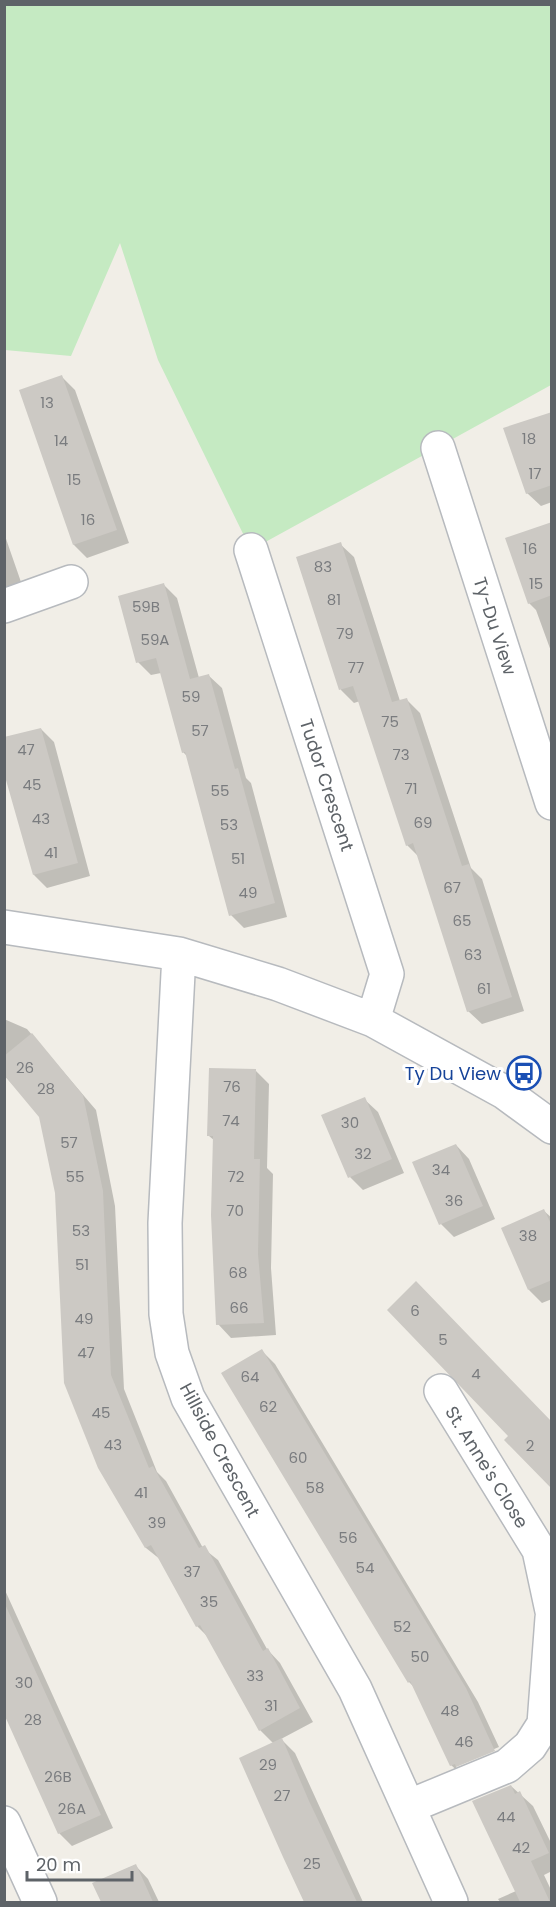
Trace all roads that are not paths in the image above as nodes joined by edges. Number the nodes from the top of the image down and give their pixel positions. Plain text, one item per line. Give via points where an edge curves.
1 (438, 448) dead end
2 (251, 550) dead end
3 (71, 582) dead end
4 (4, 606) edge
5 (552, 803) edge
6 (4, 927) edge
7 (179, 954) junction
8 (373, 1020) junction
9 (552, 1127) edge
10 (441, 1391) dead end
11 (552, 1611) edge
12 (552, 1618) edge
13 (410, 1806) junction
14 (4, 1823) edge
15 (40, 1902) edge
16 (451, 1902) edge

1 - 5 street, Ty-Du View
2 - 8 street, Tudor Crescent via 387,974
3 - 4 street
6 - 7 street
7 - 8 street via 278,984
7 - 13 street, Hillside Crescent via 165,1223 166,1314 172,1353 188,1398 355,1689
8 - 9 street via 504,1092
10 - 11 street, St. Anne's Close via 539,1550
12 - 13 street via 544,1724 530,1746 507,1767
13 - 16 street, Hillside Crescent
14 - 15 street

